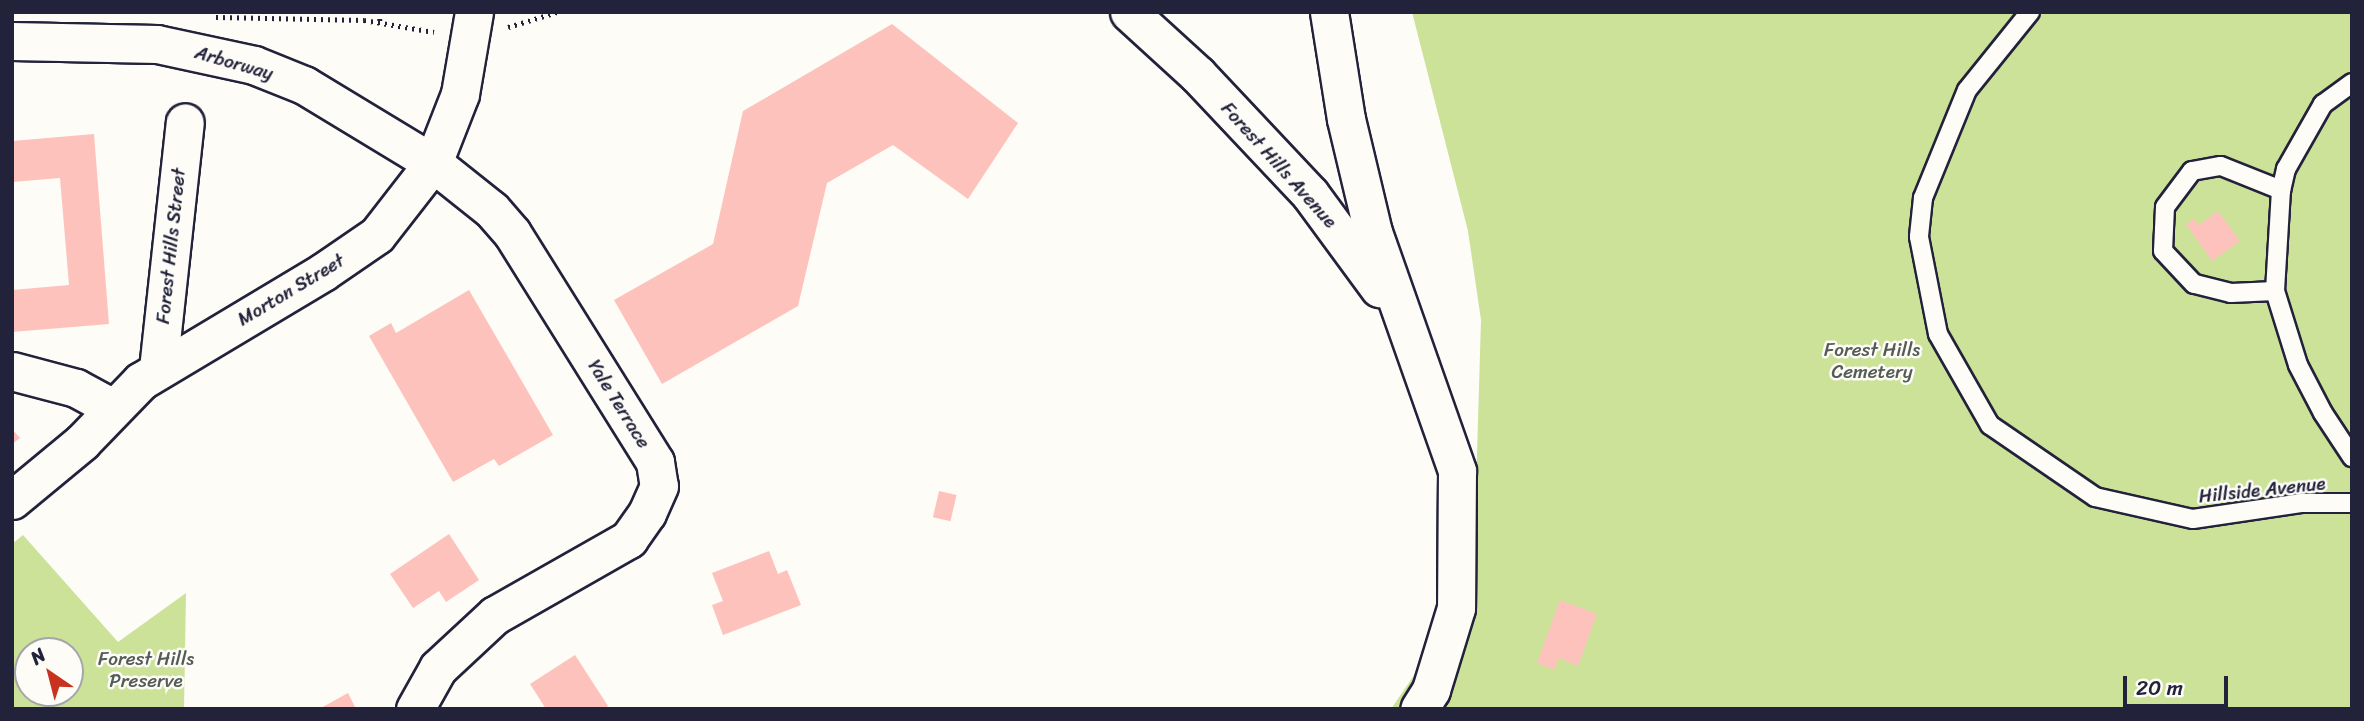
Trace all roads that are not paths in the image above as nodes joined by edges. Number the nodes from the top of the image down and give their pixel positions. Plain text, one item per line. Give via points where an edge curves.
1 (1129, 12) edge
2 (1329, 12) edge
3 (2030, 12) edge
4 (475, 23) edge
5 (12, 41) edge
6 (2352, 83) edge
7 (185, 122) dead end
8 (433, 163) junction
9 (2281, 190) junction
10 (2275, 291) junction
11 (1408, 337) junction
12 (158, 369) junction
13 (12, 371) edge
14 (113, 408) junction
15 (2352, 457) edge
16 (12, 500) edge
17 (2352, 503) edge
18 (415, 709) edge
19 (1419, 709) edge

1 - 11 street, Forest Hills Avenue via 1197,74 1310,194 1378,286
2 - 11 street, Forest Hills Avenue via 1358,173 1386,277
3 - 17 lane, Hillside Avenue via 1966,90 1923,198 1919,237 1938,334 1990,425 2095,497 2193,519 2301,503
4 - 8 street, Morton Street via 460,94
5 - 8 street, Arborway via 157,44 254,65 304,85
6 - 9 lane via 2323,104 2286,169
7 - 12 street, Forest Hills Street
8 - 12 street, Morton Street via 377,235
8 - 18 street, Yale Terrace via 492,210 512,233 655,462 659,486 629,539 495,615 438,668
9 - 10 lane
9 - 10 lane via 2221,166 2192,171 2165,207 2163,251 2194,284 2231,293
10 - 15 lane via 2298,365
11 - 19 street, Forest Hills Avenue via 1457,471 1456,608 1431,690
12 - 14 street, Morton Street
13 - 14 street via 76,387
14 - 16 street, Morton Street via 82,442

